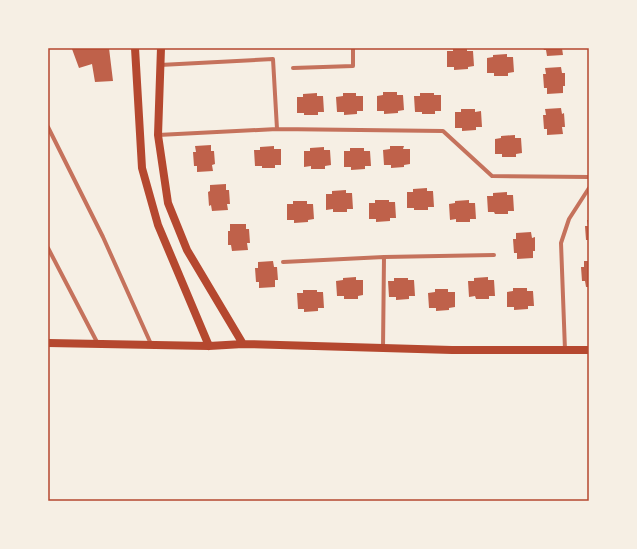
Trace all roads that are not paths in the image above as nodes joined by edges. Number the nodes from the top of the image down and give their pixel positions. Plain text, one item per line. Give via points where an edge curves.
1 (135, 48) edge
2 (161, 48) edge
3 (353, 48) edge
4 (160, 65) junction
5 (293, 68) dead end
6 (48, 127) edge
7 (277, 129) junction
8 (158, 135) junction
9 (589, 177) edge
10 (589, 188) edge
11 (48, 248) edge
12 (494, 255) dead end
13 (50, 257) edge
14 (384, 257) junction
15 (283, 262) dead end
16 (48, 343) edge
17 (243, 344) junction
18 (99, 345) junction
19 (152, 345) junction
20 (209, 346) junction
21 (383, 348) junction
22 (565, 350) junction
23 (589, 350) edge

1 - 20 main road via 142,168 158,225
2 - 4 main road
3 - 5 street via 354,66
4 - 7 street via 272,59
4 - 8 main road
6 - 19 street via 103,237
7 - 8 street
7 - 9 street via 443,131 492,176
8 - 17 main road via 168,203 187,250
10 - 22 street via 569,219 561,243
11 - 13 street
12 - 14 street
13 - 18 street
14 - 15 street
14 - 21 street
16 - 18 main road
17 - 20 main road
17 - 21 main road
18 - 19 main road
19 - 20 main road
21 - 22 main road
22 - 23 main road

